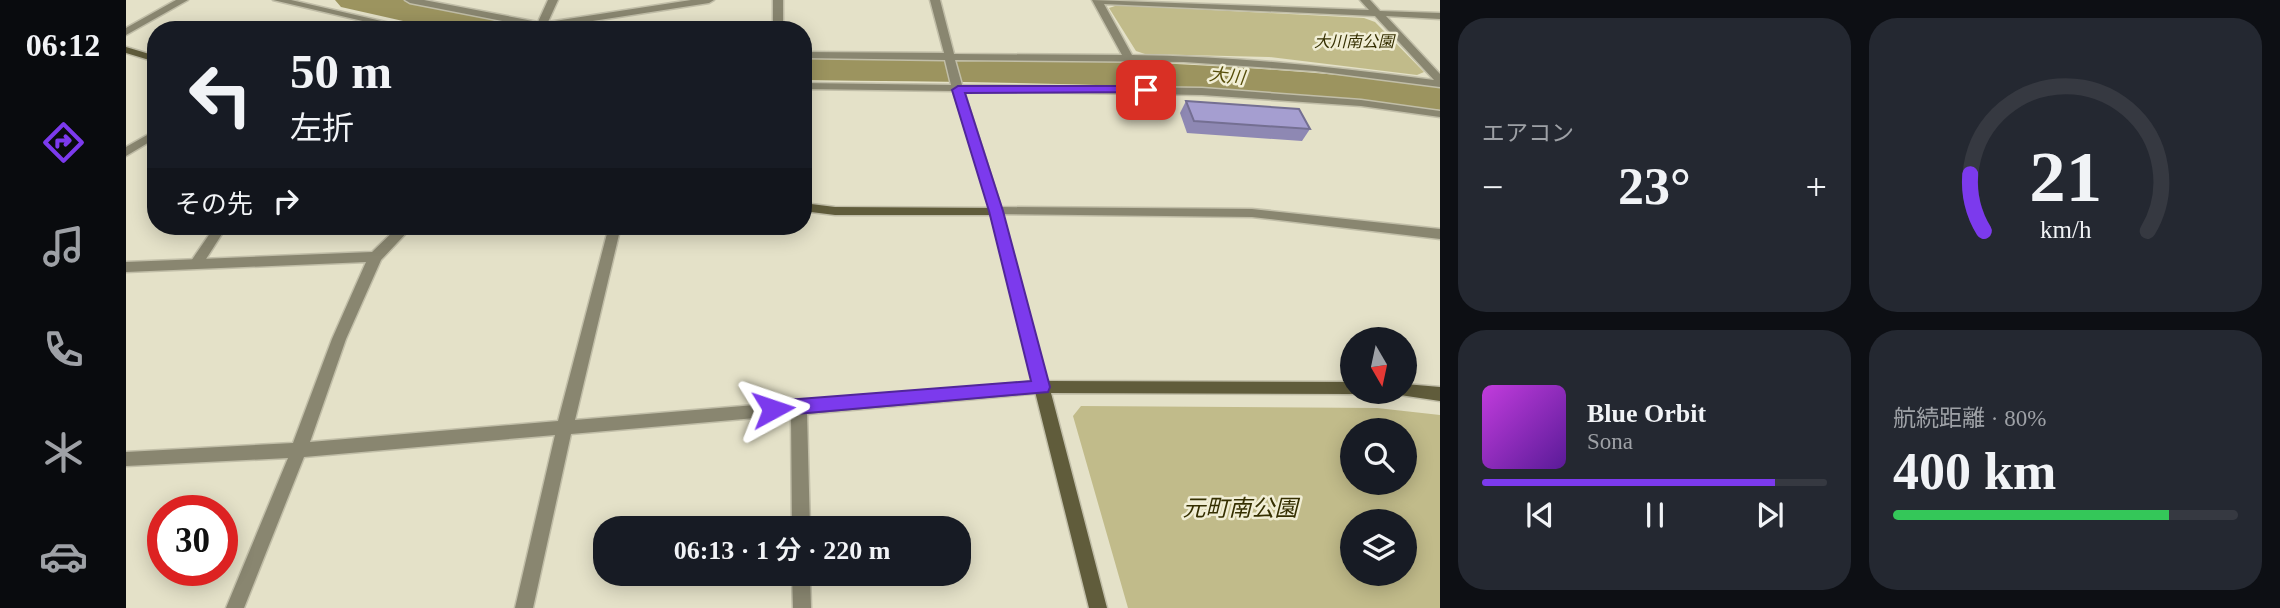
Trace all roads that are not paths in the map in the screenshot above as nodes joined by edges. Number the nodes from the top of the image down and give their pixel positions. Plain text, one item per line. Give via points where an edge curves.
1 (183, 0) edge
2 (278, 0) edge
3 (410, 0) edge
4 (553, 0) edge
5 (709, 0) edge
6 (778, 0) edge
7 (935, 0) edge
8 (1365, 0) edge
9 (1097, 1) edge
10 (1378, 14) junction
11 (1440, 16) edge
12 (374, 21) edge
13 (516, 21) edge
14 (543, 21) edge
15 (573, 21) edge
16 (778, 21) edge
17 (126, 32) edge
18 (126, 50) edge
19 (812, 55) edge
20 (147, 56) edge
21 (950, 59) junction
22 (1129, 59) junction
23 (1440, 82) edge
24 (812, 86) edge
25 (958, 86) junction
26 (1440, 114) edge
27 (147, 139) edge
28 (126, 152) edge
29 (812, 209) edge
30 (996, 211) junction
31 (1440, 234) edge
32 (215, 235) edge
33 (398, 235) edge
34 (613, 235) edge
35 (375, 257) junction
36 (196, 264) junction
37 (126, 267) edge
38 (1042, 387) junction
39 (1340, 388) edge
40 (1418, 391) edge
41 (1440, 394) edge
42 (799, 407) junction
43 (565, 426) junction
44 (299, 450) junction
45 (126, 459) edge
46 (801, 516) edge
47 (801, 586) edge
48 (235, 608) edge
49 (524, 608) edge
50 (802, 608) edge
51 (1098, 608) edge

1 - 17 street
2 - 12 street
3 - 13 street
4 - 14 street
5 - 15 street
6 - 16 street
7 - 21 street
8 - 10 street
9 - 10 street
9 - 22 street
10 - 11 street
10 - 23 street
18 - 20 street
19 - 21 street
21 - 22 street
21 - 25 street
22 - 23 street via 1291,66
24 - 25 street
25 - 26 street via 1200,90 1328,99
25 - 30 street
27 - 28 street
29 - 30 street
30 - 31 street via 1252,213
30 - 38 street
32 - 36 street
33 - 35 street
34 - 43 street
35 - 36 street
35 - 44 street
36 - 37 street
38 - 39 street
38 - 42 street
38 - 51 street
40 - 41 street
42 - 43 street
42 - 46 street
43 - 44 street
43 - 49 street
44 - 45 street
44 - 48 street
47 - 50 street

